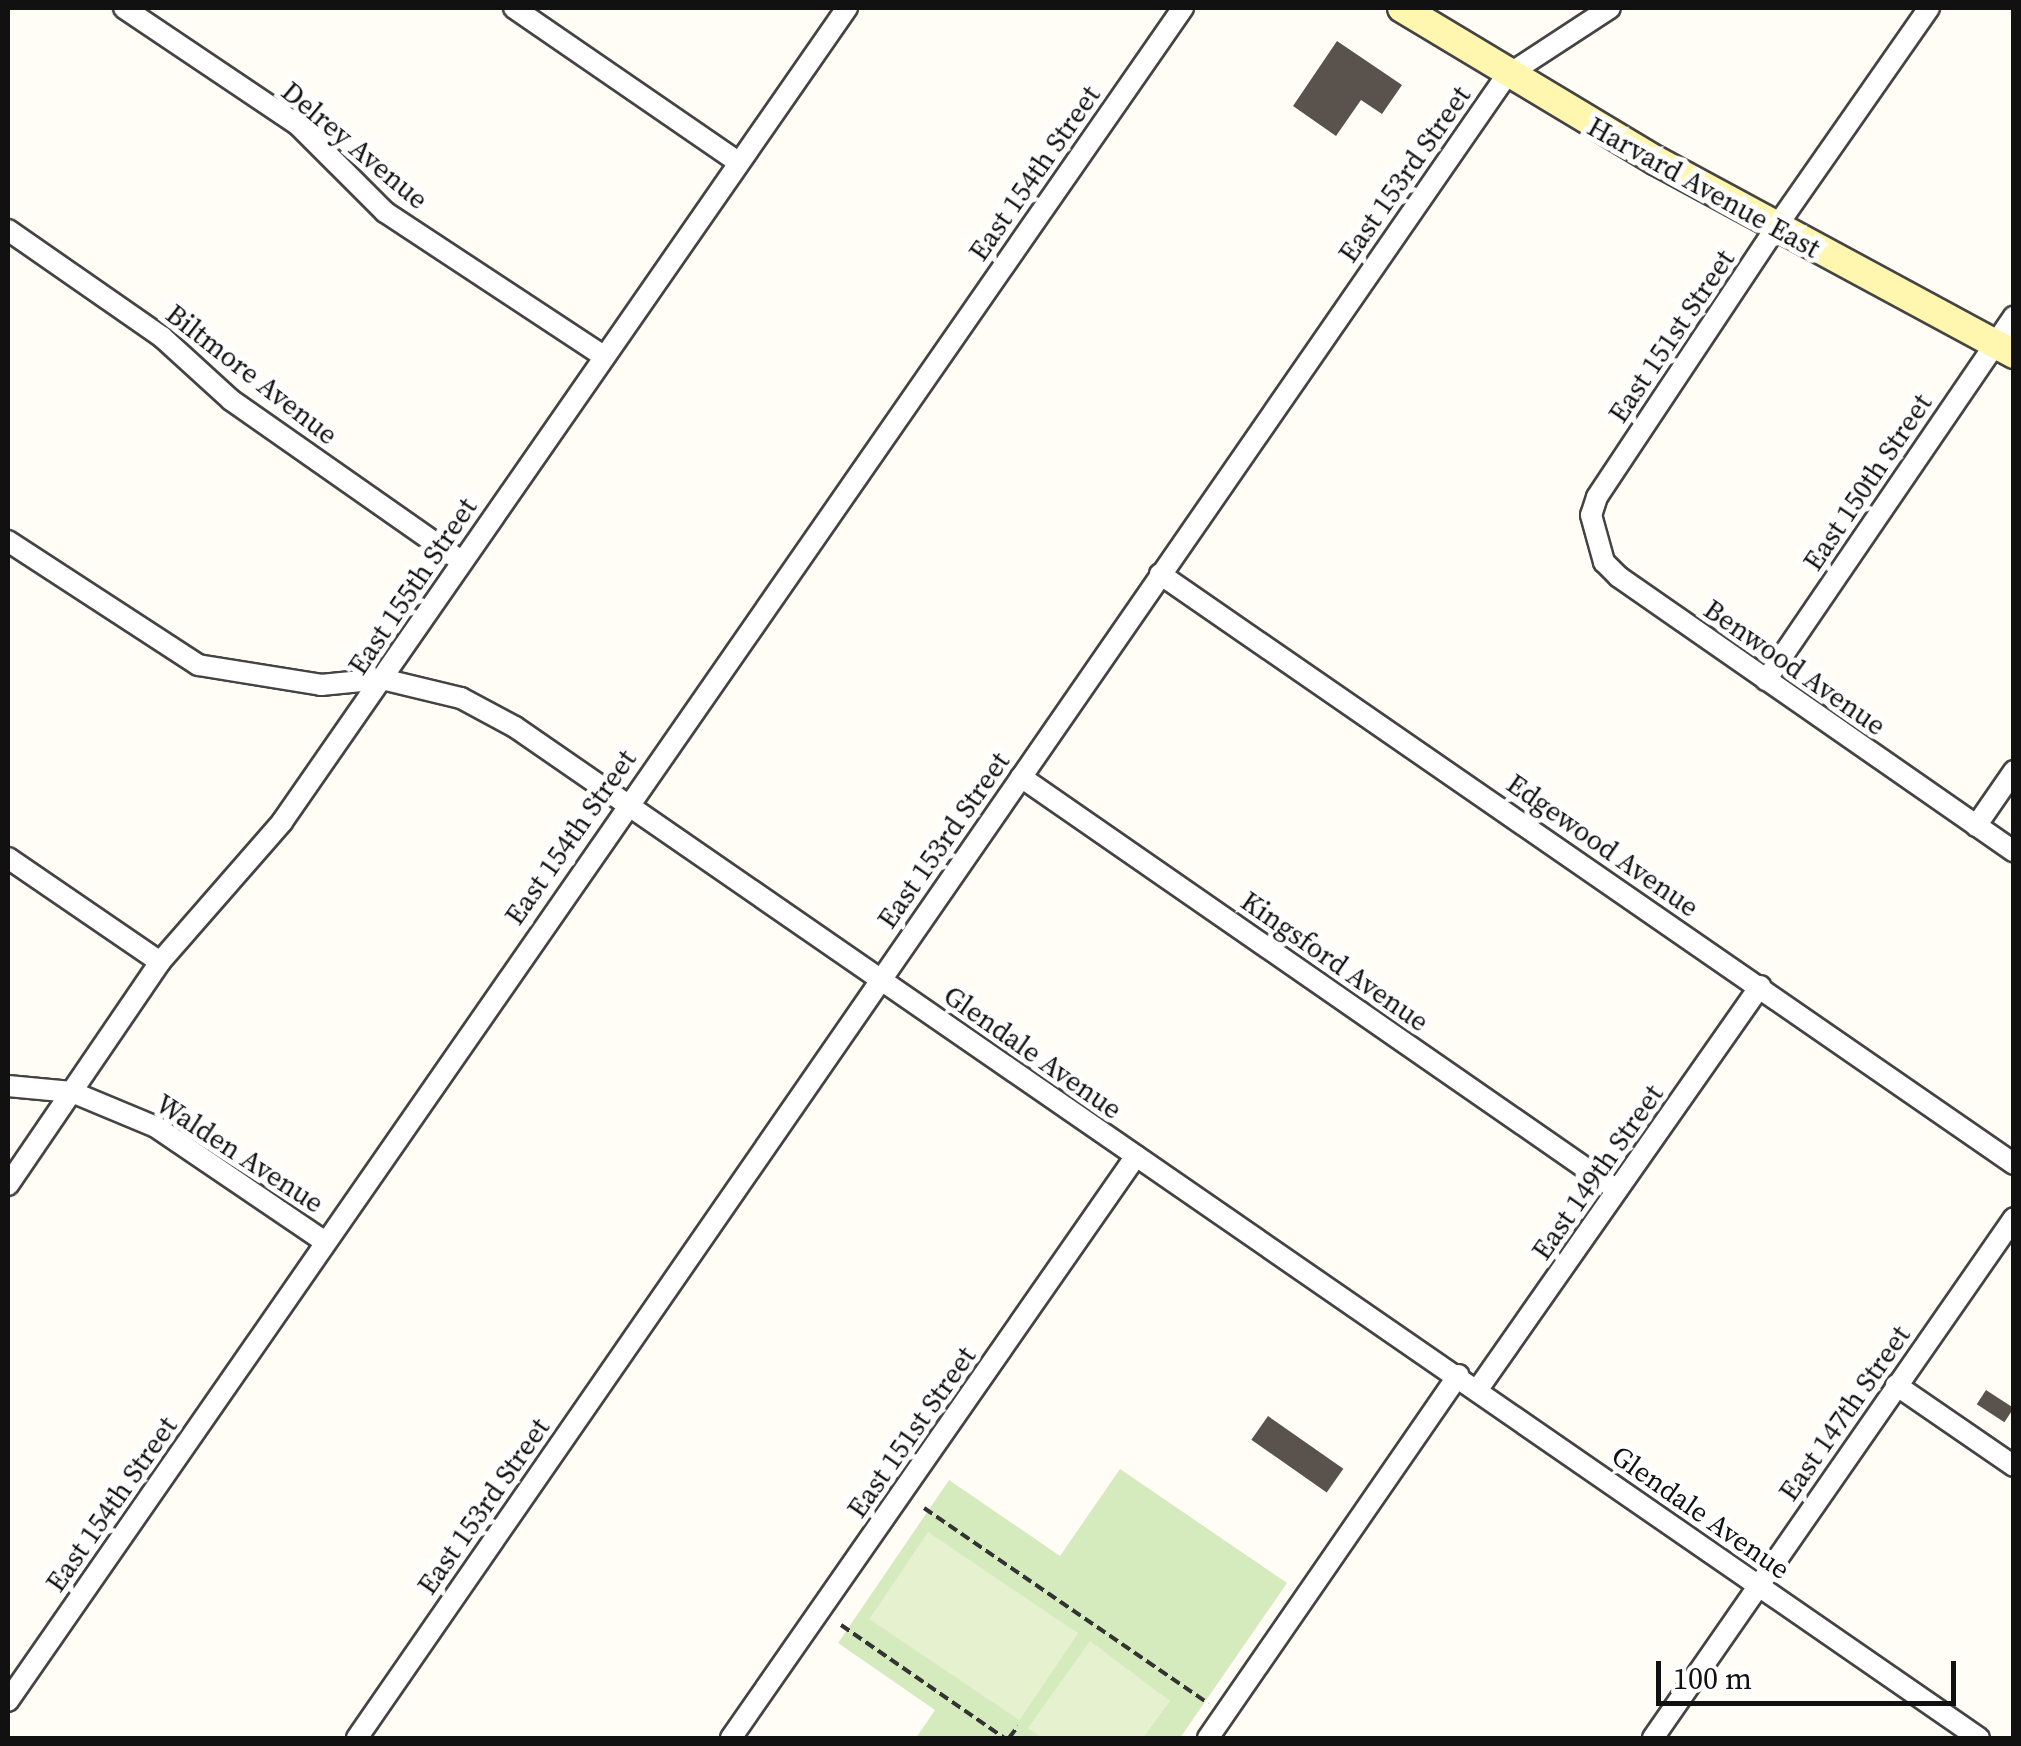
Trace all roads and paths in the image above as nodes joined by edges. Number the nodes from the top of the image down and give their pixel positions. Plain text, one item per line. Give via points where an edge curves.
1 (124, 8) edge
2 (514, 8) edge
3 (848, 8) edge
4 (1184, 8) edge
5 (1402, 8) edge
6 (1610, 8) edge
7 (1928, 8) edge
8 (1506, 76) junction
9 (738, 162) junction
10 (1775, 228) junction
11 (8, 230) edge
12 (2014, 316) edge
13 (2004, 349) edge
14 (602, 355) junction
15 (1597, 497) joint
16 (8, 541) edge
17 (462, 562) junction
18 (1160, 574) junction
19 (382, 680) junction
20 (1766, 680) junction
21 (2014, 771) edge
22 (1021, 776) junction
23 (625, 805) junction
24 (1976, 826) junction
25 (2014, 852) edge
26 (8, 858) edge
27 (160, 962) junction
28 (879, 980) junction
29 (1760, 986) junction
30 (8, 1086) edge
31 (72, 1092) junction
32 (1136, 1156) junction
33 (2014, 1164) edge
34 (8, 1185) edge
35 (1618, 1190) junction
36 (2014, 1218) edge
37 (325, 1242) junction
38 (1458, 1374) junction
39 (1896, 1385) junction
40 (1478, 1389) junction
41 (2014, 1466) edge
42 (924, 1508) dead end
43 (1758, 1586) junction
44 (842, 1625) dead end
45 (8, 1701) edge
46 (1212, 1705) dead end
47 (1018, 1726) dead end
48 (357, 1738) edge
49 (731, 1738) edge
50 (1007, 1738) edge
51 (1208, 1738) edge
52 (1653, 1738) edge
53 (1979, 1738) edge

1 - 14 street, Delrey Avenue via 298,125 385,212
2 - 9 street
3 - 9 street, East 155th Street
4 - 23 street, East 154th Street
5 - 8 main road, Harvard Avenue East
6 - 8 street, East 153rd Street
7 - 10 street, East 151st Street
8 - 10 main road, Harvard Avenue East
8 - 18 street, East 153rd Street
9 - 14 street, East 155th Street
10 - 13 main road, Harvard Avenue East
10 - 15 street, East 151st Street
11 - 17 street, Biltmore Avenue via 162,338 231,400
12 - 13 street, East 150th Street
13 - 20 street, East 150th Street
14 - 17 street, East 155th Street
15 - 20 street, Benwood Avenue via 1592,516 1604,562
16 - 19 street, Glendale Avenue via 198,665 321,685
17 - 19 street, East 155th Street
18 - 22 street, East 153rd Street
18 - 29 street, Edgewood Avenue
19 - 23 street, Glendale Avenue via 461,698 515,727
19 - 27 street, East 155th Street via 282,822
20 - 24 street, Benwood Avenue
21 - 24 street
22 - 28 street, East 153rd Street
22 - 35 street, Kingsford Avenue
23 - 28 street, Glendale Avenue
23 - 37 street, East 154th Street
24 - 25 street, Benwood Avenue
26 - 27 street
27 - 31 street, East 155th Street
28 - 32 street, Glendale Avenue
28 - 48 street, East 153rd Street
29 - 33 street, Edgewood Avenue
29 - 35 street, East 149th Street
30 - 31 street, Walden Avenue
31 - 34 street, East 155th Street
31 - 37 street, Walden Avenue via 156,1126
32 - 38 street, Glendale Avenue
32 - 49 street, East 151st Street
35 - 40 street, East 149th Street
36 - 39 street, East 147th Street
37 - 45 street, East 154th Street
38 - 40 street, Glendale Avenue
38 - 51 street
39 - 41 street
39 - 43 street, East 147th Street
40 - 43 street, Glendale Avenue
42 - 46 path
43 - 52 street, East 147th Street
43 - 53 street, Glendale Avenue
44 - 50 path
47 - 50 path

